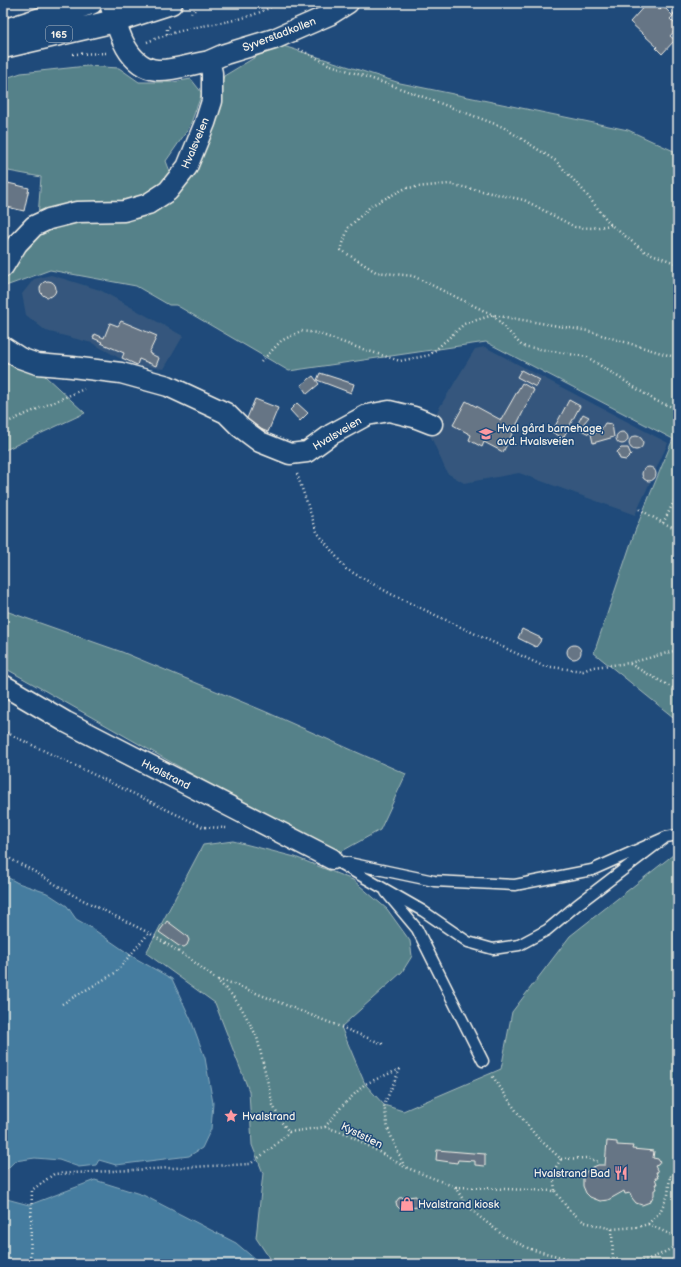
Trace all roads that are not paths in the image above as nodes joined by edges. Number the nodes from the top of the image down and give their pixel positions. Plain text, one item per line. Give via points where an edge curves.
1 (91, 3) edge
2 (171, 3) edge
3 (348, 3) edge
4 (112, 12) edge
5 (3, 31) edge
6 (3, 47) edge
7 (208, 61) junction
8 (3, 267) edge
9 (3, 347) edge
10 (432, 424) dead end
11 (3, 685) edge
12 (678, 835) edge
13 (666, 837) junction
14 (332, 859) junction
15 (381, 886) junction
16 (483, 1062) road end

1 - 5 main road, 165
2 - 4 main road, 165
3 - 7 street, Syverstadkollen via 329,15 274,39
4 - 6 main road, 165
4 - 7 street via 126,48 149,68 158,70
7 - 8 street, Hvalsveien via 212,73 212,101 187,167 168,191 148,204 124,211 77,212 49,218 34,226 17,244
9 - 10 street, Hvalsveien via 20,358 37,364 121,373 168,386 226,413 260,442 290,454 307,452 332,434 367,415 389,411
11 - 14 street, Hvalstrand via 66,722
12 - 13 lane
13 - 14 lane via 592,870 515,885 434,881
13 - 15 lane via 547,930 518,945 493,949 468,942
14 - 15 lane
15 - 16 lane via 417,929

